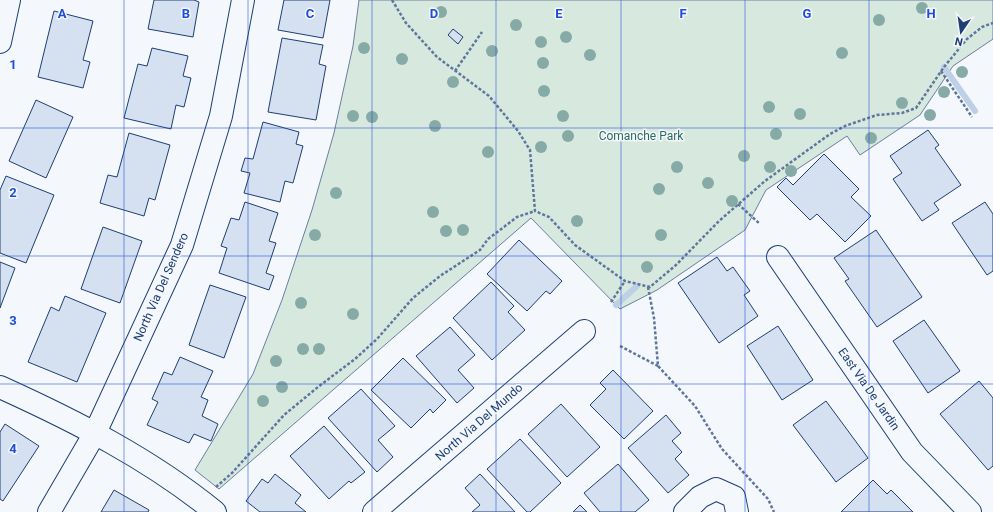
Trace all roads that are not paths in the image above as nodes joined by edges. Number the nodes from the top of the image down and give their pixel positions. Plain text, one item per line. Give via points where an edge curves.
1 (9, 0) edge
2 (243, 0) edge
3 (0, 42) edge
4 (778, 257) dead end
5 (584, 331) dead end
6 (0, 387) edge
7 (95, 433) junction
8 (48, 512) edge
9 (215, 512) edge
10 (374, 512) edge
11 (685, 512) edge
12 (737, 512) edge
13 (970, 512) edge

1 - 3 street
2 - 7 street, North Via Del Sendero via 221,116 182,245
4 - 13 street, East Via De Jardin via 912,452
5 - 10 street, North Via Del Mundo
6 - 7 street
7 - 8 street, North Via Del Sendero
7 - 9 street via 166,476
11 - 12 street via 700,497 716,489 734,497

